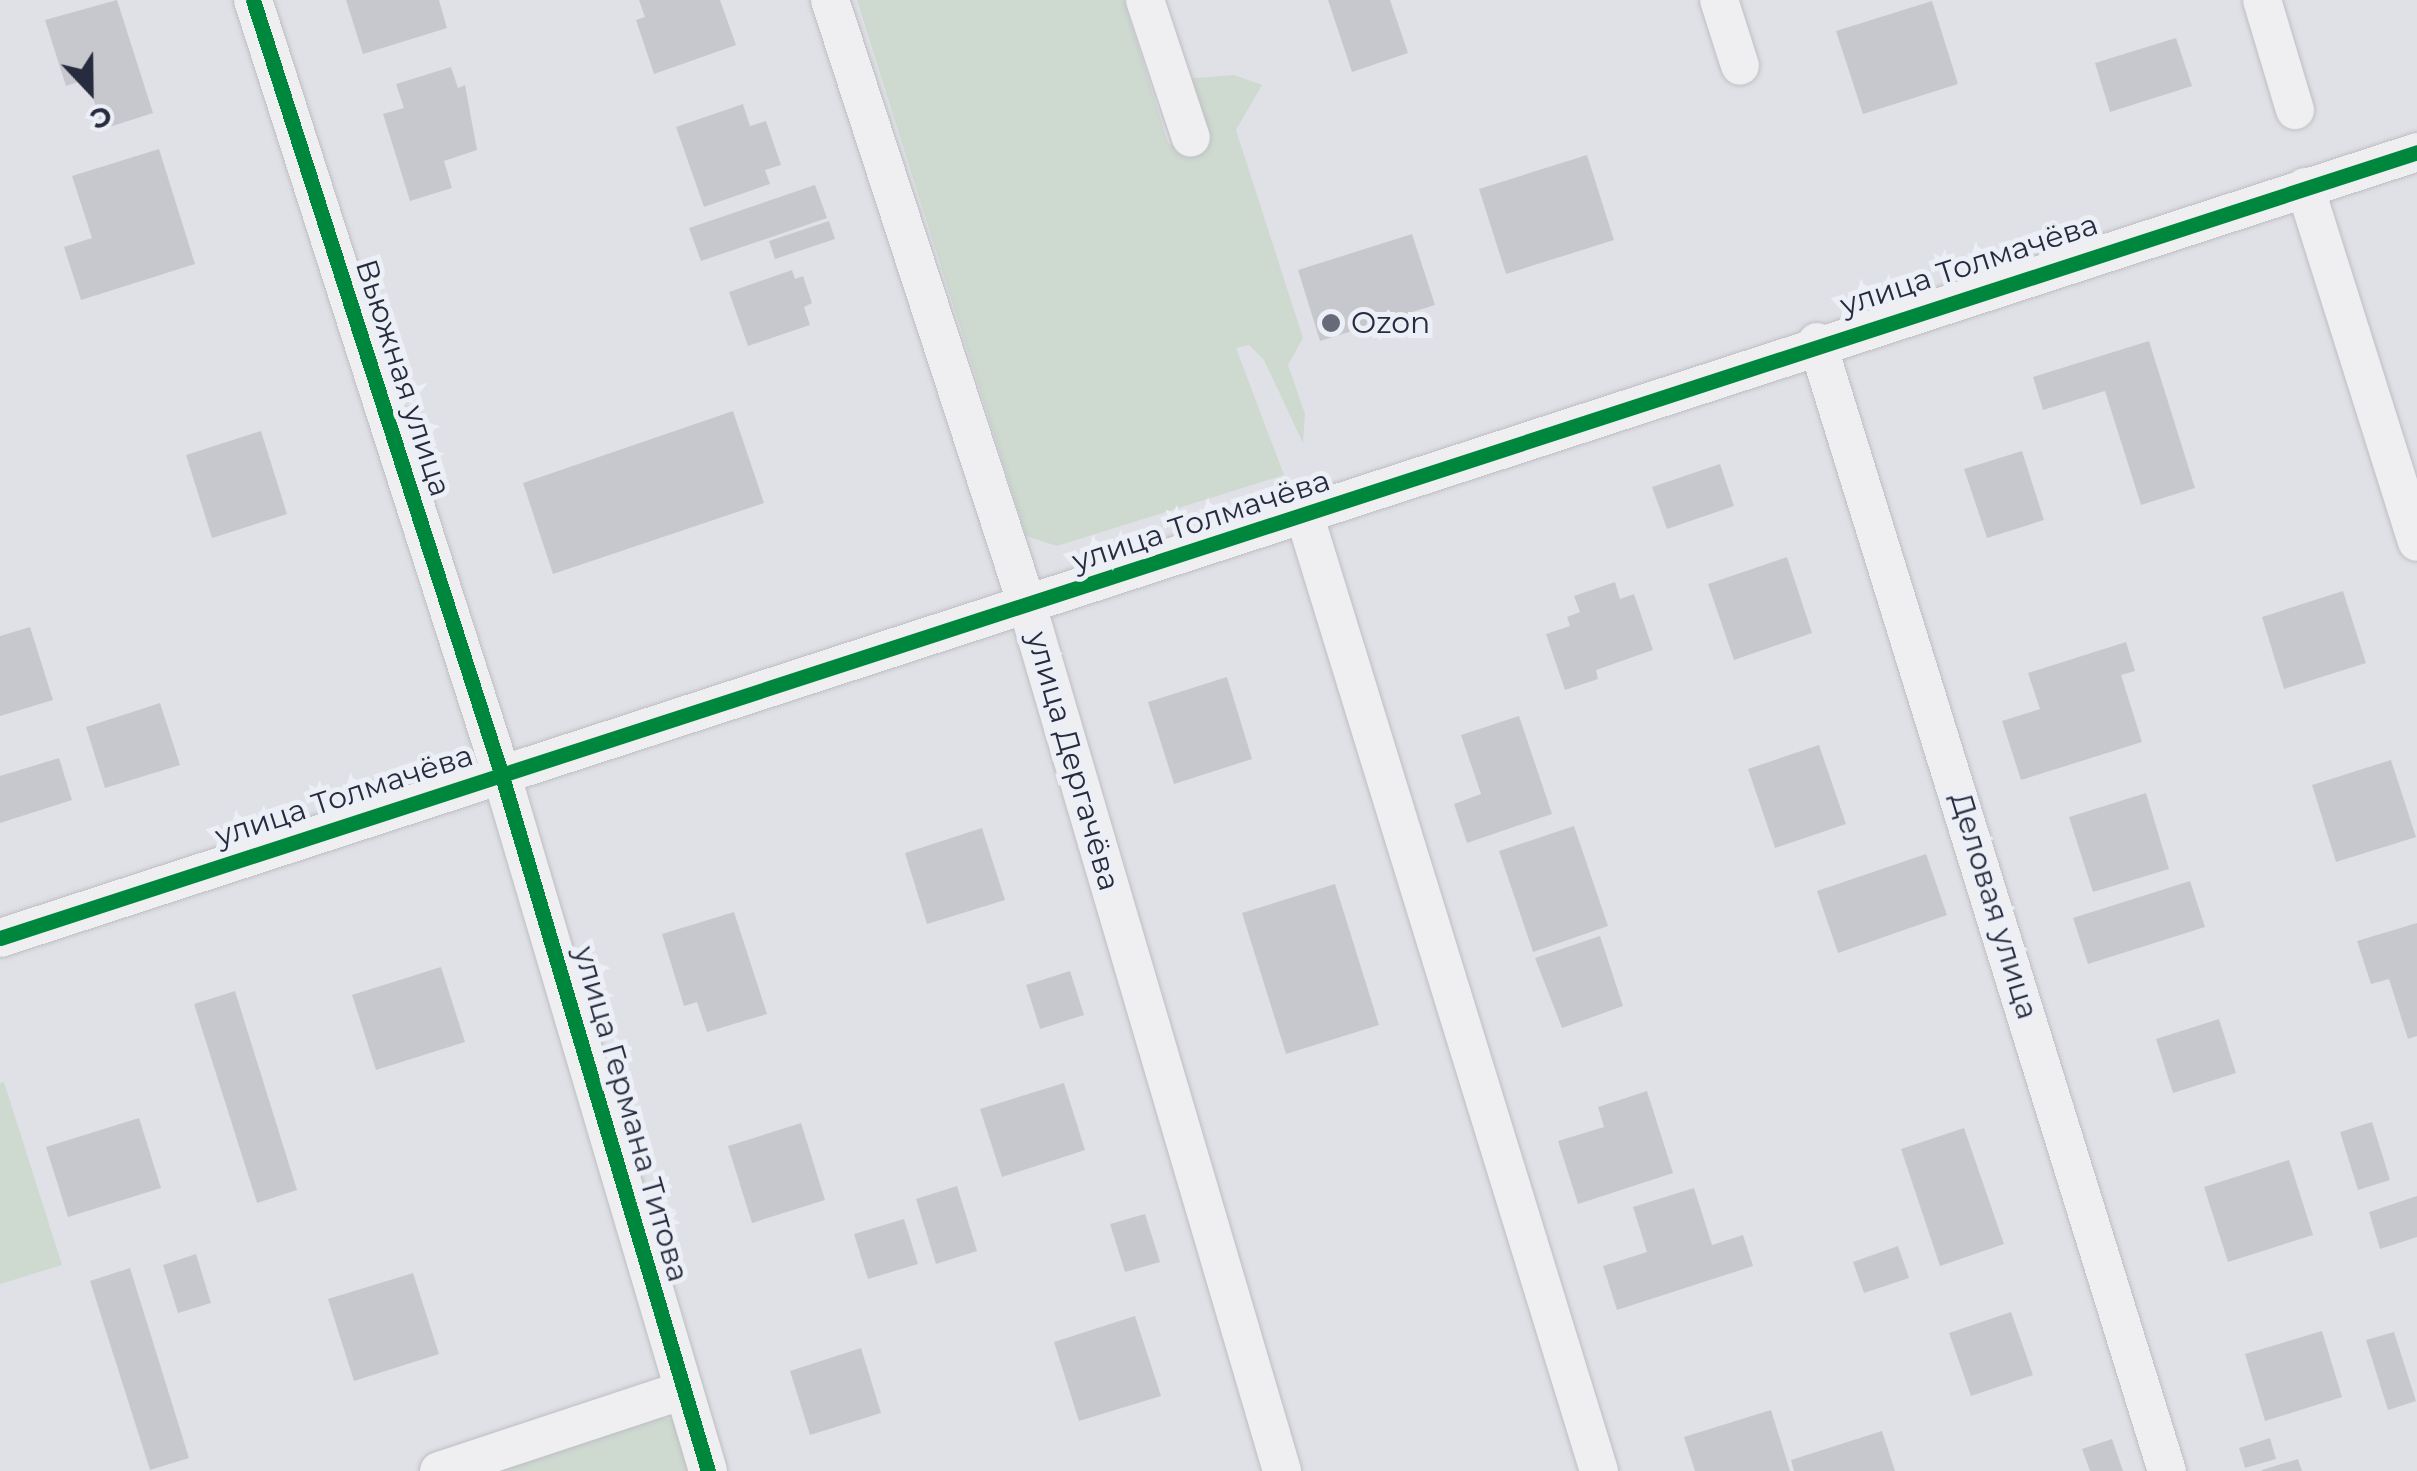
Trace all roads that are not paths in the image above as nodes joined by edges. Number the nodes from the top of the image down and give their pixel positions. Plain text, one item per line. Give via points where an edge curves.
1 (253, 0) edge
2 (830, 0) edge
3 (1145, 0) edge
4 (1719, 0) edge
5 (2262, 0) edge
6 (1740, 66) dead end
7 (2295, 110) dead end
8 (1191, 138) dead end
9 (2417, 152) edge
10 (2305, 187) junction
11 (1818, 342) junction
12 (1305, 517) junction
13 (2417, 542) edge
14 (1028, 605) junction
15 (501, 773) junction
16 (0, 938) edge
17 (684, 1390) junction
18 (439, 1471) edge
19 (708, 1471) edge
20 (1282, 1471) edge
21 (1599, 1471) edge
22 (2168, 1471) edge

1 - 15 street, Вьюжная улица
2 - 14 street, улица Дергачёва
3 - 8 street
4 - 6 street
5 - 7 street
9 - 10 street, улица Толмачёва
10 - 11 street, улица Толмачёва
10 - 13 street
11 - 12 street, улица Толмачёва
11 - 22 street, Деловая улица
12 - 14 street, улица Толмачёва
12 - 21 street
14 - 15 street, улица Толмачёва
14 - 20 street, улица Дергачёва
15 - 16 street, улица Толмачёва
15 - 17 street, улица Германа Титова
17 - 18 street
17 - 19 street, улица Германа Титова

